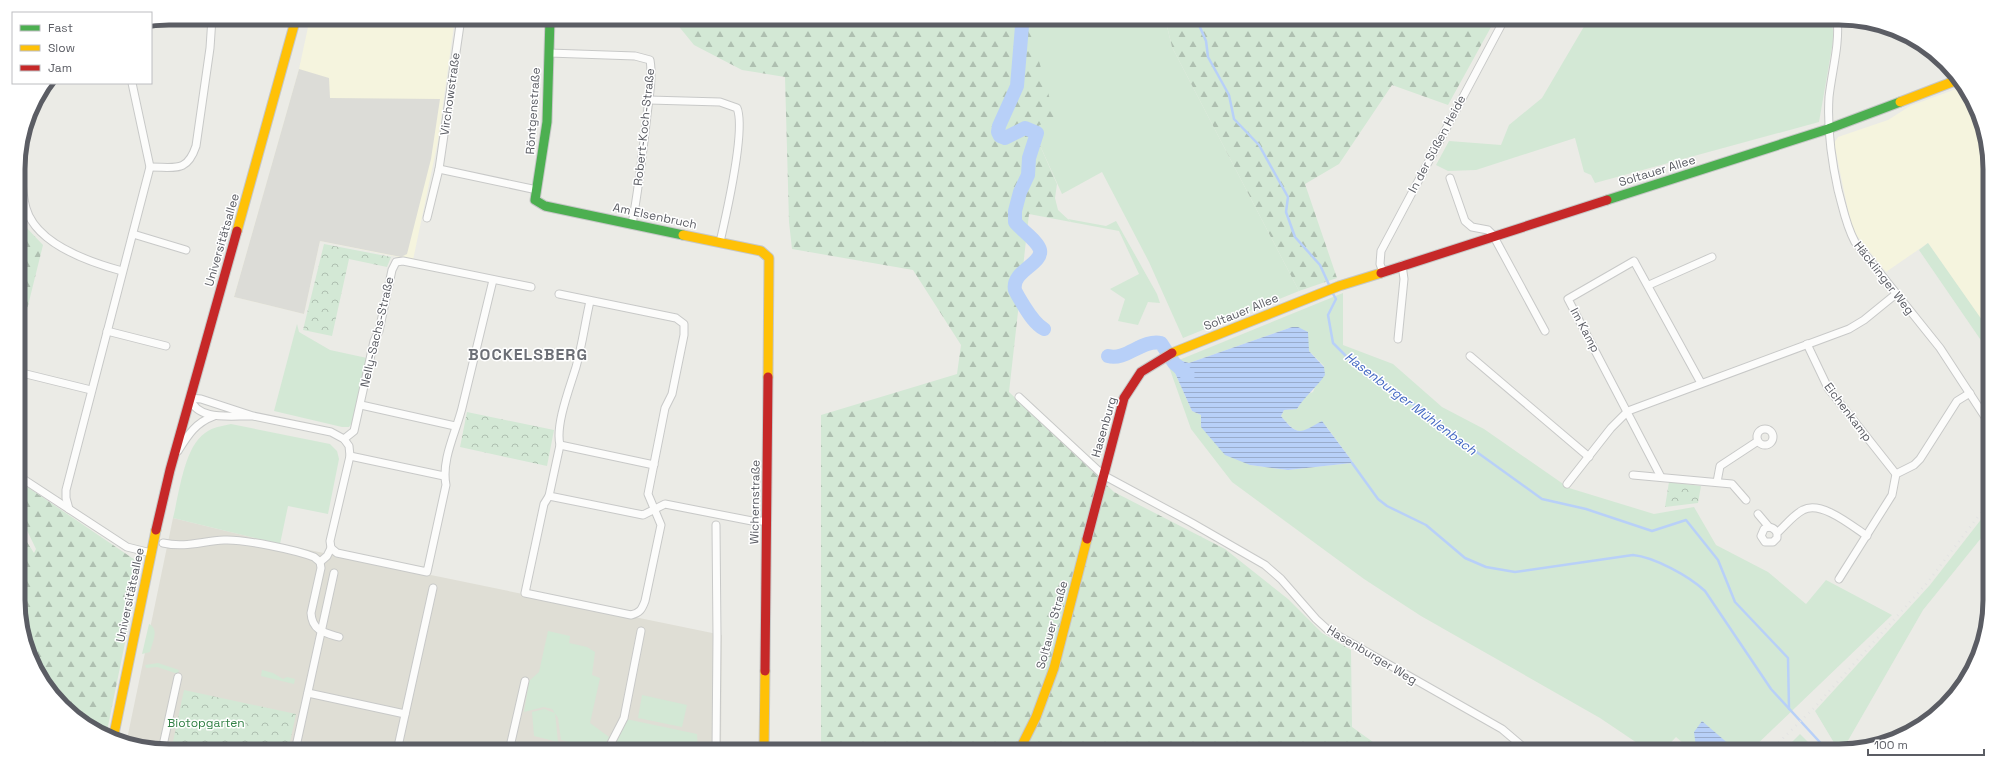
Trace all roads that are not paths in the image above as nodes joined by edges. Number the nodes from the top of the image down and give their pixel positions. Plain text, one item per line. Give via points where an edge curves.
1 (212, 25) edge
2 (294, 25) edge
3 (459, 25) edge
4 (550, 25) edge
5 (1501, 25) edge
6 (1838, 25) edge
7 (549, 53) junction
8 (1953, 82) edge
9 (132, 84) edge
10 (649, 100) junction
11 (1828, 129) junction
12 (150, 167) junction
13 (439, 169) junction
14 (1450, 178) dead end
15 (537, 190) junction
16 (25, 199) edge
17 (539, 203) joint
18 (427, 218) dead end
19 (632, 224) junction
20 (132, 234) junction
21 (1493, 235) junction
22 (720, 242) junction
23 (186, 250) dead end
24 (766, 254) joint
25 (1712, 257) dead end
26 (1402, 265) junction
27 (122, 271) junction
28 (1382, 272) junction
29 (493, 280) junction
30 (1649, 285) junction
31 (531, 287) dead end
32 (559, 294) dead end
33 (1896, 294) junction
34 (590, 301) junction
35 (107, 331) junction
36 (1545, 332) dead end
37 (1398, 339) dead end
38 (1807, 344) junction
39 (166, 346) dead end
40 (1165, 356) joint
41 (1470, 356) dead end
42 (25, 374) edge
43 (1701, 384) junction
44 (91, 390) junction
45 (1970, 393) junction
46 (1020, 397) dead end
47 (190, 398) junction
48 (361, 405) junction
49 (1628, 411) junction
50 (1983, 412) edge
51 (217, 415) junction
52 (253, 416) junction
53 (455, 426) junction
54 (344, 439) junction
55 (1758, 441) dead end
56 (560, 445) junction
57 (174, 456) junction
58 (350, 456) junction
59 (1588, 458) junction
60 (654, 465) junction
61 (1896, 474) junction
62 (1103, 475) junction
63 (1633, 475) dead end
64 (444, 476) junction
65 (1661, 477) junction
66 (25, 481) edge
67 (1717, 482) junction
68 (1567, 484) dead end
69 (549, 496) junction
70 (1746, 500) dead end
71 (69, 509) junction
72 (654, 510) junction
73 (1758, 514) dead end
74 (767, 521) junction
75 (716, 525) dead end
76 (1769, 527) junction
77 (1777, 533) junction
78 (1867, 536) junction
79 (164, 543) dead end
80 (331, 548) junction
81 (151, 553) junction
82 (320, 562) junction
83 (334, 573) dead end
84 (1839, 579) dead end
85 (433, 588) dead end
86 (641, 631) dead end
87 (321, 632) junction
88 (339, 636) dead end
89 (178, 677) dead end
90 (525, 681) dead end
91 (308, 693) junction
92 (405, 714) junction
93 (114, 733) edge
94 (163, 744) edge
95 (297, 744) edge
96 (399, 744) edge
97 (511, 744) edge
98 (610, 744) edge
99 (716, 744) edge
100 (764, 744) edge
101 (1022, 744) edge
102 (1520, 744) edge

1 - 12 street via 196,146 192,158 182,166
2 - 47 street, Universitätsallee
3 - 13 street, Virchowstraße
4 - 7 street, Röntgenstraße
5 - 28 street, In der Süßen Heide via 1381,251
6 - 11 street, Häcklinger Weg
7 - 10 street, Robert-Koch-Straße via 649,58
7 - 15 street, Röntgenstraße via 547,122
8 - 11 street, Soltauer Allee
9 - 12 street
10 - 19 street, Robert-Koch-Straße via 641,175
10 - 22 street via 720,102 737,108 739,125 732,189
11 - 21 street, Soltauer Allee
11 - 33 street, Häcklinger Weg via 1849,232
12 - 20 street
13 - 15 street
13 - 18 street, Virchowstraße
14 - 21 street via 1465,221 1472,227 1488,230
15 - 17 street, Röntgenstraße via 535,200
16 - 27 street via 33,223 45,235 87,261
17 - 19 street, Am Elsenbruch
19 - 22 street, Am Elsenbruch
20 - 23 street
20 - 27 street
21 - 26 street, Soltauer Allee
21 - 36 street
22 - 24 street, Am Elsenbruch via 761,250
24 - 74 street, Wichernstraße via 769,258 770,281
25 - 30 street
26 - 28 street, Soltauer Allee
26 - 37 street via 1404,279
27 - 35 street
28 - 40 street, Soltauer Allee via 1326,291
29 - 31 street, Nelly-Sachs-Straße
29 - 48 street, Nelly-Sachs-Straße via 403,261 396,262 379,331 374,341
29 - 53 street via 460,417
30 - 43 street, Im Kamp
30 - 49 street, Im Kamp via 1634,261 1568,299
32 - 34 street
33 - 38 street via 1849,329
33 - 45 street, Häcklinger Weg via 1940,348
34 - 56 street via 576,368 570,380 559,428
34 - 60 street via 676,318 684,324 672,394 665,408
35 - 39 street
35 - 44 street
38 - 43 street
38 - 61 street, Eichenkamp via 1828,388
40 - 62 street, Hasenburg via 1141,372 1124,398
41 - 59 street
42 - 44 street
43 - 49 street
44 - 71 street via 66,490
45 - 50 street, Häcklinger Weg
45 - 61 street via 1957,401 1920,459
46 - 62 street, Hasenburger Weg
47 - 51 street via 192,406 197,411
47 - 52 street via 201,399
47 - 57 street, Universitätsallee
48 - 53 street
48 - 54 street, Nelly-Sachs-Straße via 354,432
49 - 59 street via 1610,428
49 - 65 street
51 - 52 street
51 - 57 street, Universitätsallee via 197,424
52 - 54 street via 331,432
53 - 64 street
54 - 58 street
55 - 67 street via 1720,466
56 - 60 street
56 - 69 street
57 - 81 street, Universitätsallee
58 - 64 street
58 - 80 street via 330,541
59 - 68 street
60 - 72 street via 648,494
61 - 78 street via 1892,495
62 - 101 street, Soltauer Straße via 1054,668 1036,717
62 - 102 street, Hasenburger Weg via 1253,557 1281,579 1328,630 1502,729
63 - 65 street
64 - 80 street via 446,485 427,572 337,553
65 - 67 street
66 - 71 street
67 - 70 street via 1732,484
69 - 72 street via 643,515
69 - 72 street via 544,504 525,593 631,615 642,609 645,601 660,525
71 - 81 street via 127,547
72 - 74 street via 665,504 752,521
73 - 76 street
74 - 100 street, Wichernstraße
75 - 99 street
76 - 77 street
76 - 77 street via 1761,533 1765,542 1775,541
77 - 78 street via 1801,511 1814,507 1828,511
78 - 84 street
79 - 82 street via 189,546 225,540 242,541 308,555
80 - 82 street
81 - 93 street, Universitätsallee
82 - 87 street via 321,568 311,613 315,627
83 - 87 street
85 - 92 street
86 - 98 street via 624,718
87 - 88 street
87 - 91 street
89 - 94 street
90 - 97 street
91 - 92 street
91 - 95 street
92 - 96 street

